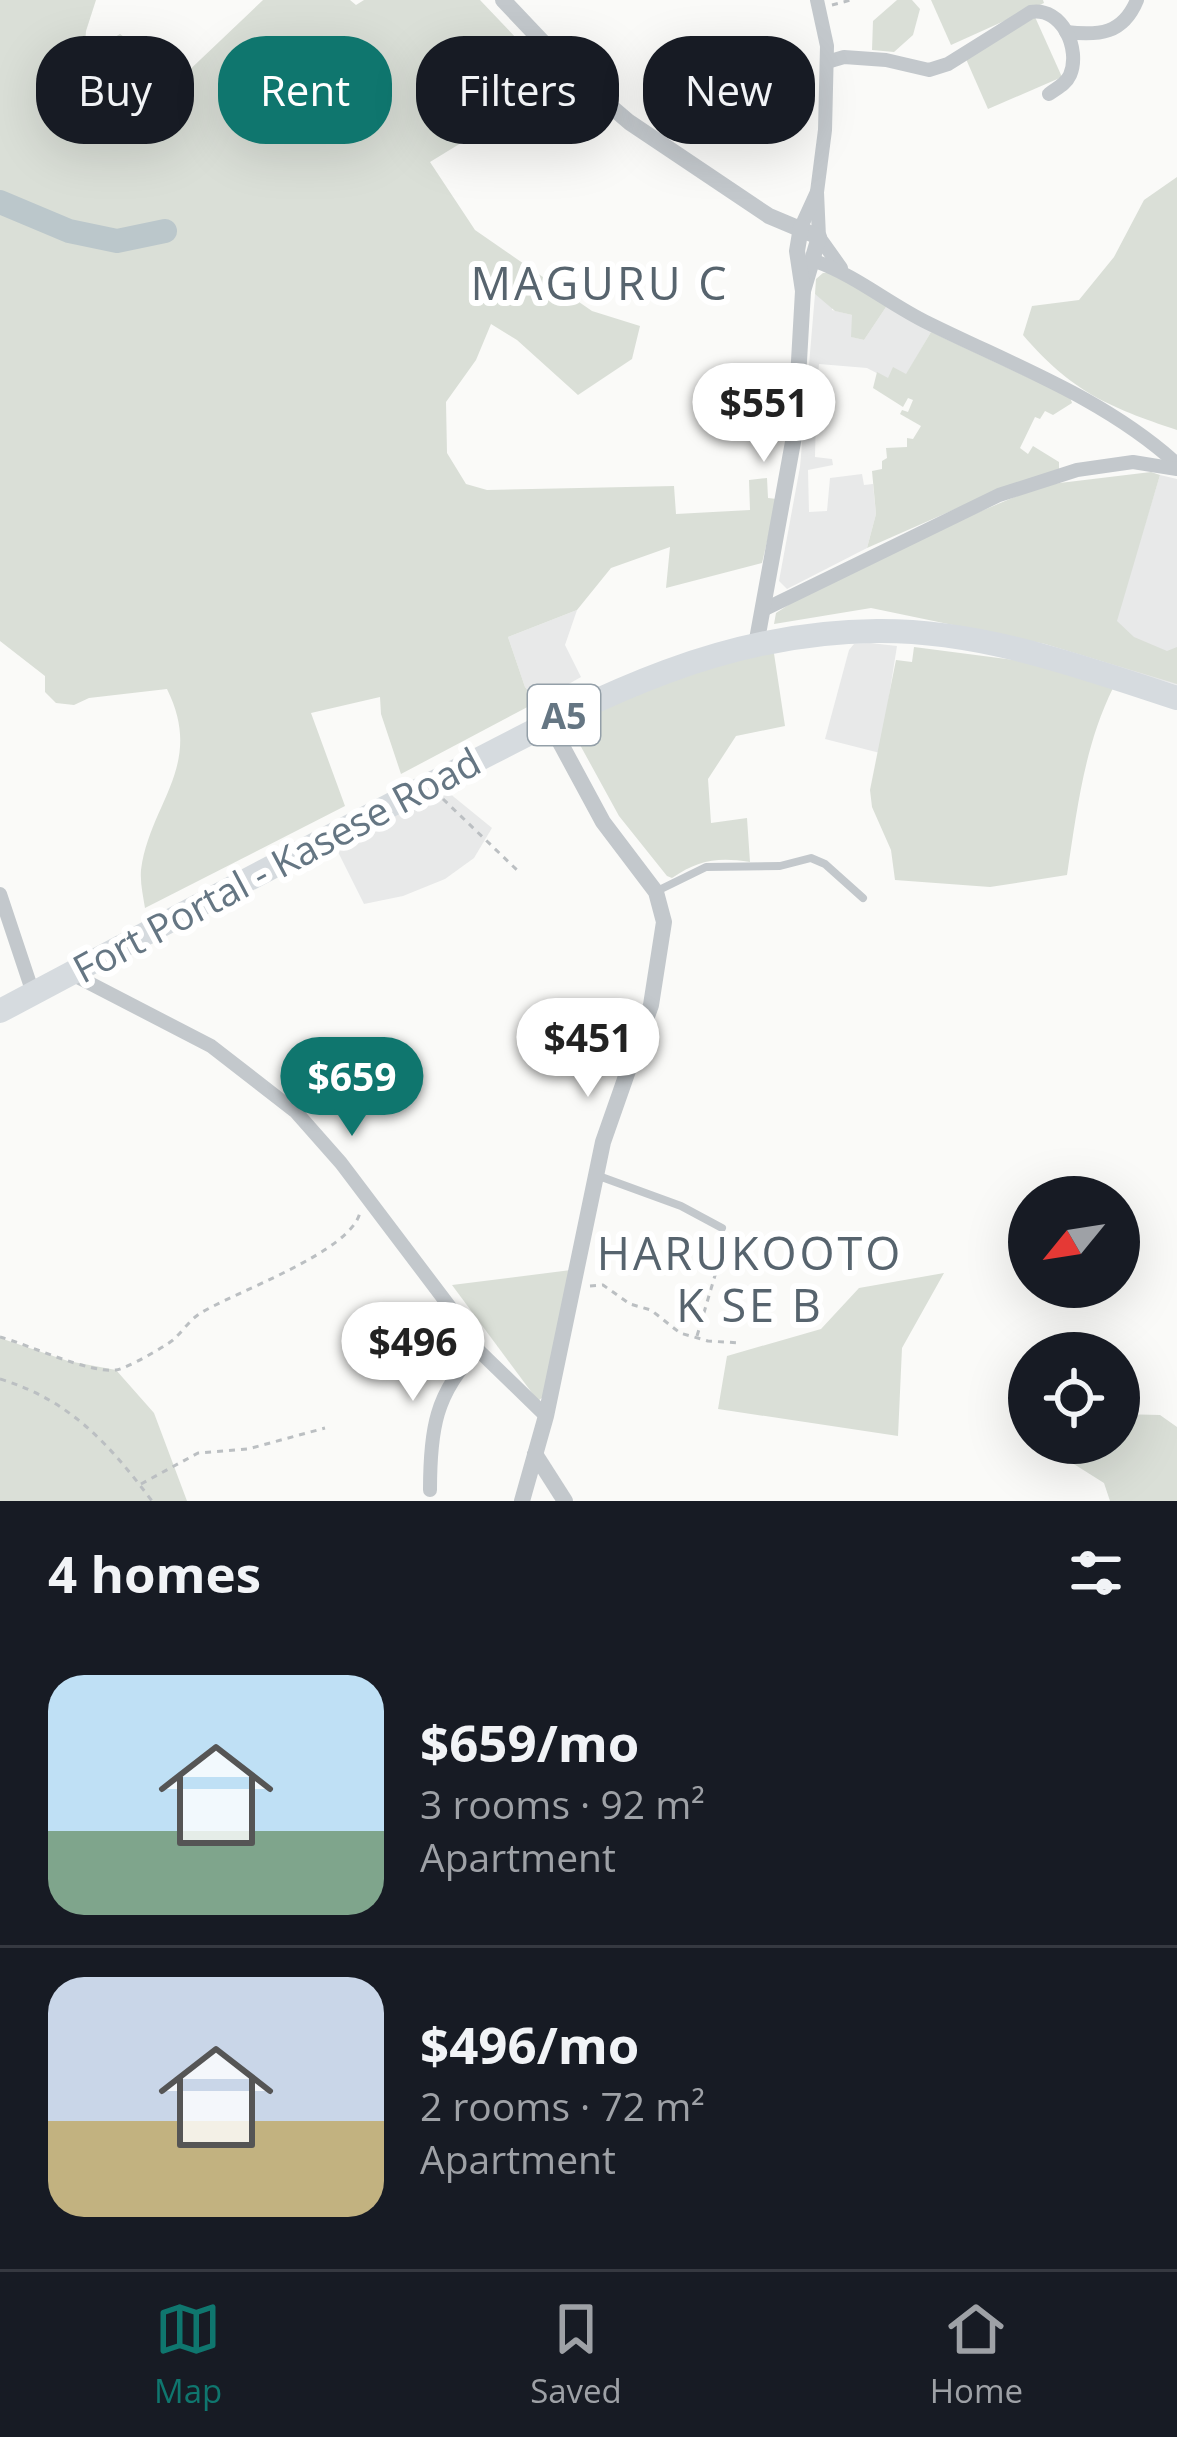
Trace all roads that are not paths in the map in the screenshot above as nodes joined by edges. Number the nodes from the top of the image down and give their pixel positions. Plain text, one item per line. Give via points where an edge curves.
1 (503, 0) edge
2 (1137, 0) edge
3 (818, 4) edge
4 (1066, 32) junction
5 (826, 62) junction
6 (1049, 94) dead end
7 (817, 192) junction
8 (769, 215) junction
9 (801, 227) junction
10 (819, 237) junction
11 (797, 251) junction
12 (815, 261) junction
13 (843, 271) junction
14 (803, 291) junction
15 (1177, 466) edge
16 (765, 609) junction
17 (756, 644) junction
18 (1177, 698) edge
19 (549, 722) junction
20 (656, 892) junction
21 (0, 894) edge
22 (863, 898) dead end
23 (69, 972) junction
24 (33, 993) junction
25 (0, 1010) edge
26 (595, 1174) junction
27 (722, 1228) dead end
28 (478, 1351) junction
29 (545, 1416) junction
30 (535, 1454) junction
31 (430, 1490) dead end
32 (522, 1501) edge
33 (565, 1501) edge

1 - 8 street via 629,122
2 - 4 street via 1110,32
3 - 5 street
4 - 5 street via 1041,10 928,70 886,60
4 - 6 street via 1073,67
5 - 7 street
7 - 9 street
7 - 10 street
8 - 9 street
8 - 11 street
9 - 10 street
9 - 11 street
10 - 12 street
10 - 13 street
11 - 12 street
11 - 14 street
12 - 13 street
12 - 14 street
13 - 15 street via 923,321 1082,395
14 - 16 street via 791,460
15 - 16 street via 1077,470 999,495
16 - 17 street
17 - 18 highway, Fort Portal - Kasese Road / A5 via 851,632 940,635 1008,646
17 - 19 highway, Fort Portal - Kasese Road / A5 via 652,674
19 - 20 street via 603,822
19 - 23 highway, Fort Portal - Kasese Road / A5
20 - 22 lane via 706,867 811,858
20 - 26 street via 664,922 651,1005
21 - 24 street
23 - 24 highway, Fort Portal - Kasese Road / A5
23 - 28 street via 211,1046 296,1112
24 - 25 highway, Fort Portal - Kasese Road / A5
26 - 27 lane
26 - 29 street
28 - 29 street
28 - 31 street via 454,1373 437,1408
29 - 30 street
30 - 32 street
30 - 33 street

